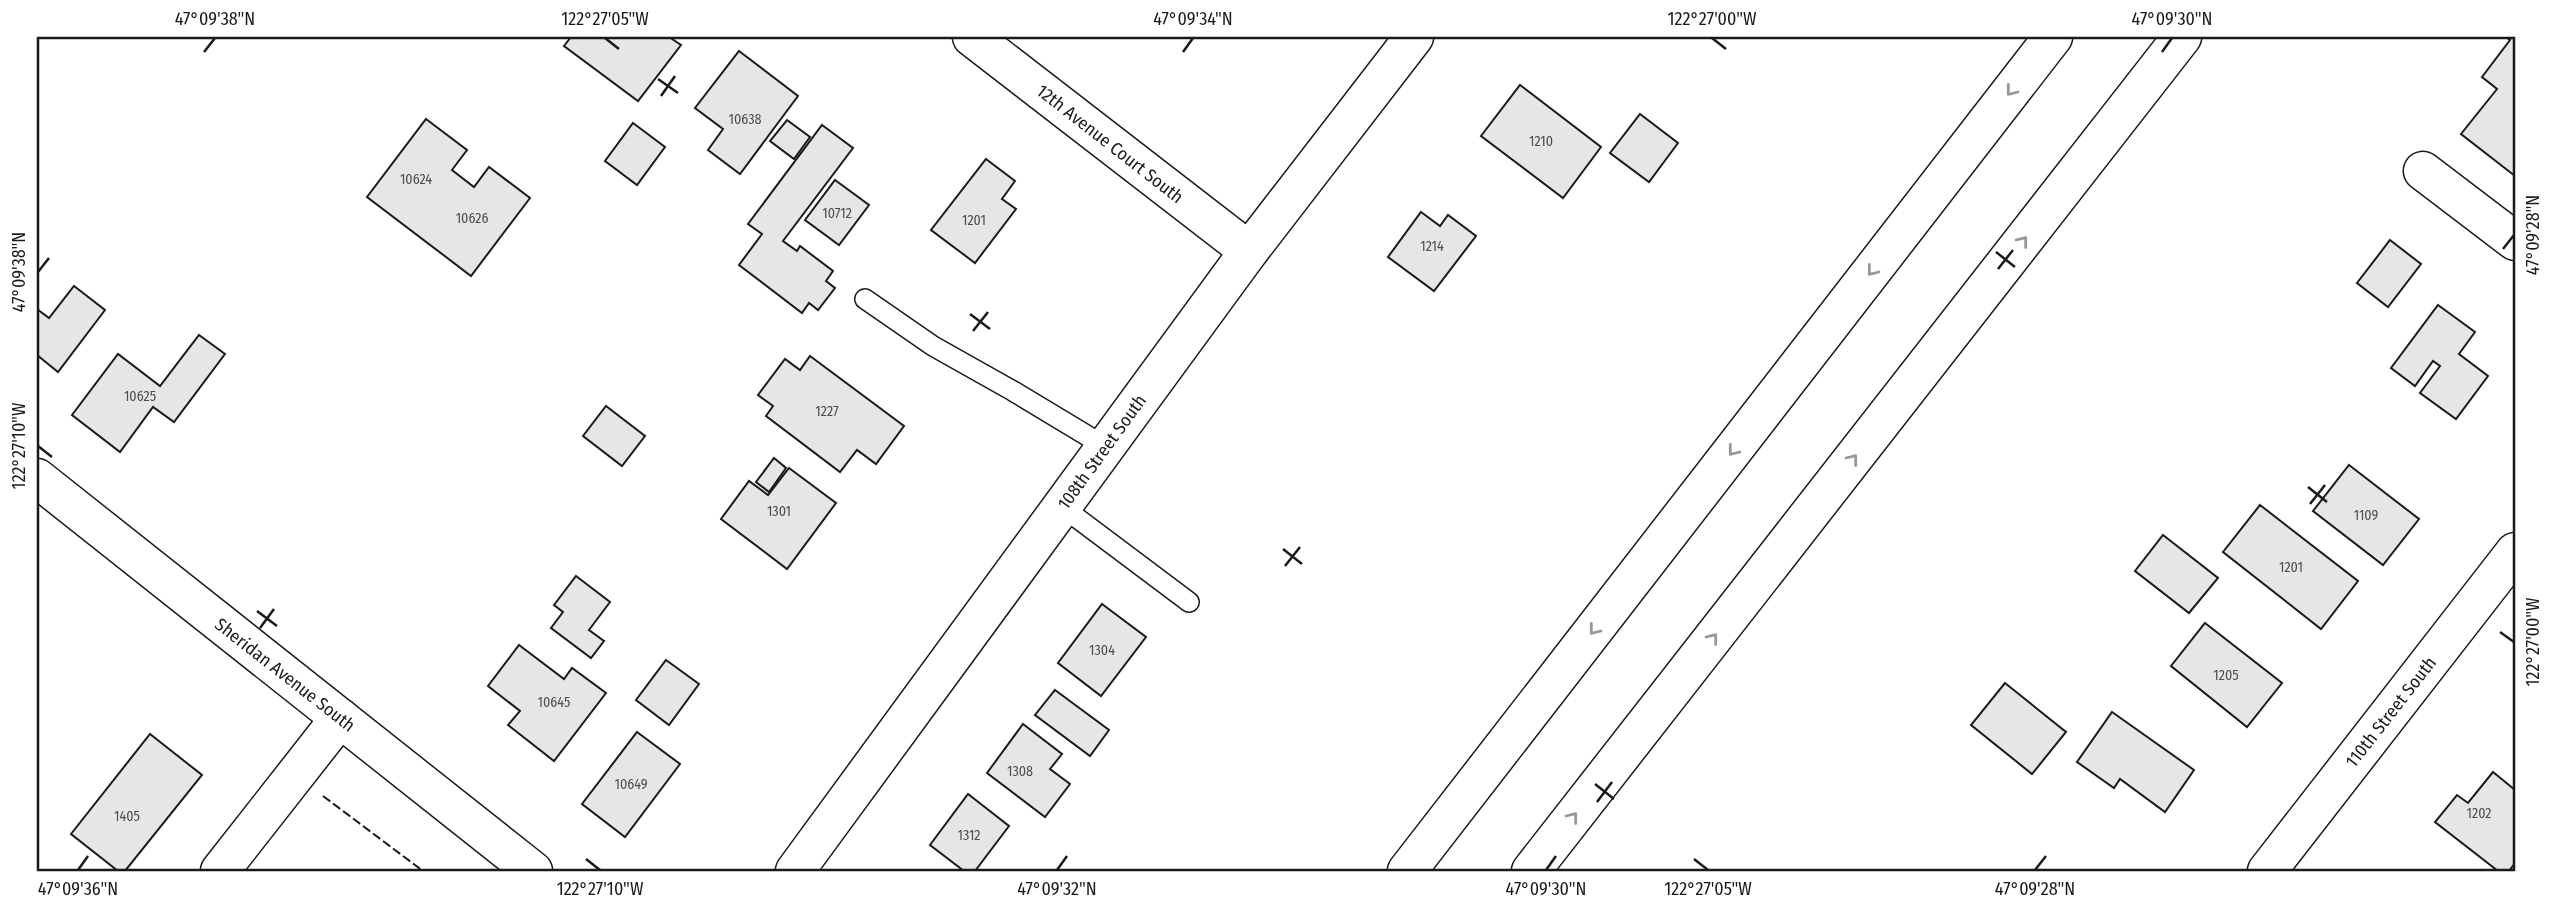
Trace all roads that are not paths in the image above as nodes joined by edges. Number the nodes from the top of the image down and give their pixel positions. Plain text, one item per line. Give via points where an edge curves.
1 (972, 37) edge
2 (1414, 37) edge
3 (2053, 37) edge
4 (2182, 37) edge
5 (2423, 171) dead end
6 (2515, 242) edge
7 (1249, 251) junction
8 (865, 299) dead end
9 (1106, 447) junction
10 (37, 478) edge
11 (1061, 506) junction
12 (2515, 552) edge
13 (1189, 602) dead end
14 (340, 718) junction
15 (220, 871) edge
16 (533, 871) edge
17 (795, 871) edge
18 (1407, 871) edge
19 (1531, 871) edge
20 (2267, 871) edge

1 - 7 main road, 12th Avenue Court South
2 - 7 main road, 108th Street South
3 -> 18 main road
19 -> 4 main road
5 - 6 main road
7 - 9 main road, 108th Street South
8 - 9 lane via 933,346
9 - 11 main road, 108th Street South
10 - 14 main road, Sheridan Avenue South
11 - 13 lane
11 - 17 main road, 108th Street South
12 - 20 main road, 110th Street South
14 - 15 main road
14 - 16 main road, Sheridan Avenue South

